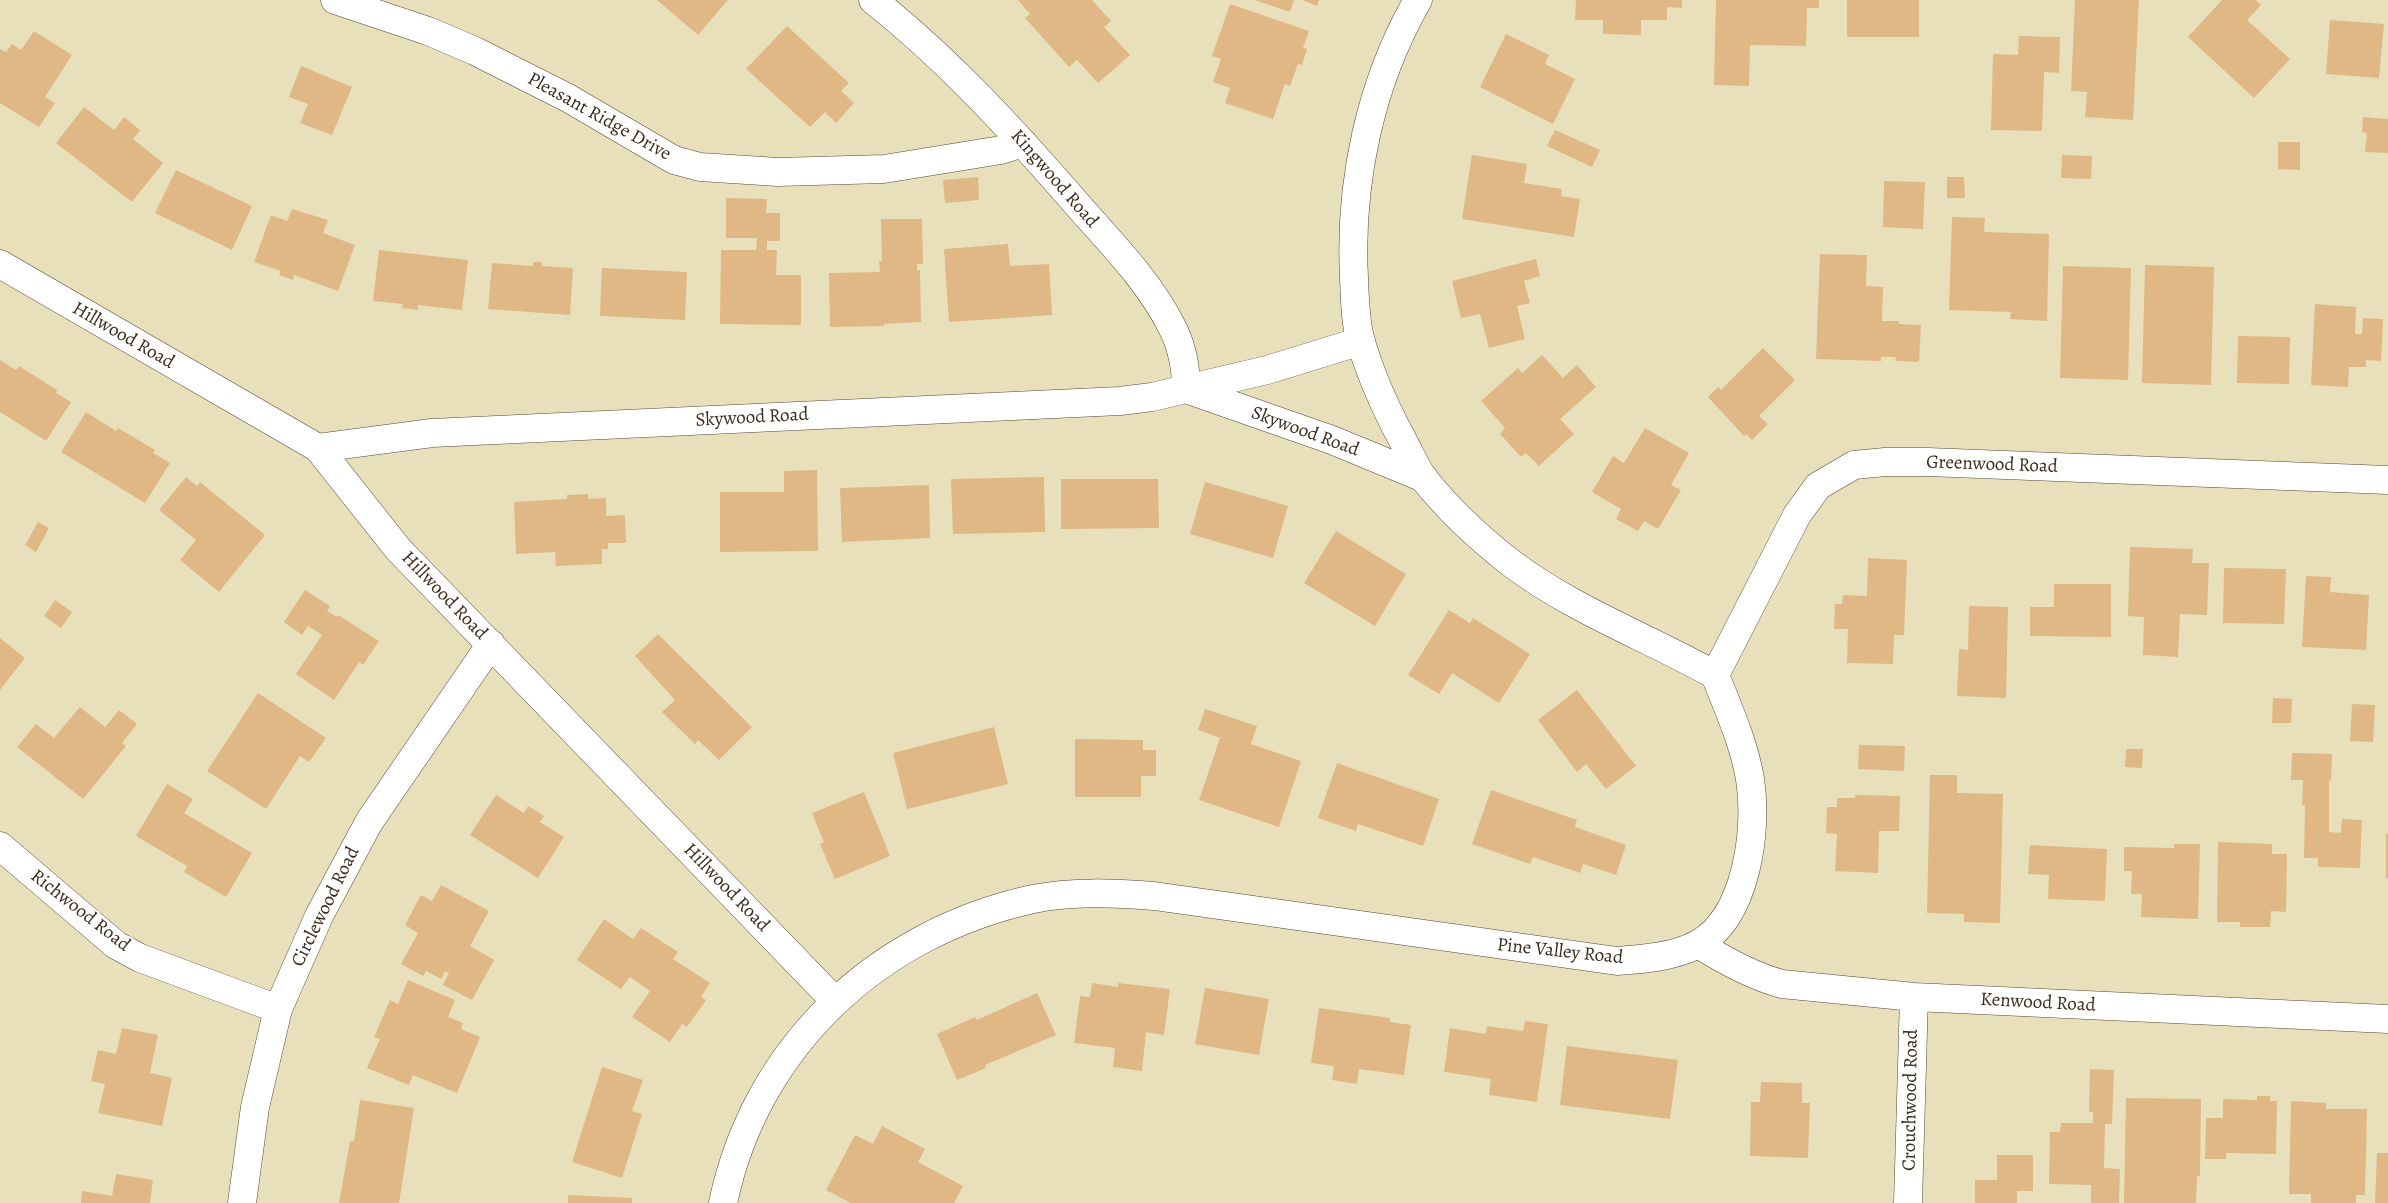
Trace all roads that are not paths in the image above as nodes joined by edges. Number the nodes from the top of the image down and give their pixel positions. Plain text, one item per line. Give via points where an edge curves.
1 (335, 0) edge
2 (873, 0) edge
3 (1418, 0) edge
4 (1024, 143) junction
5 (0, 264) edge
6 (1361, 340) junction
7 (1186, 389) junction
8 (318, 448) junction
9 (1424, 478) junction
10 (2388, 480) edge
11 (490, 644) junction
12 (1715, 675) junction
13 (0, 846) edge
14 (1698, 944) junction
15 (1914, 997) junction
16 (835, 1001) junction
17 (278, 1010) junction
18 (2388, 1019) edge
19 (242, 1203) edge
20 (723, 1203) edge
21 (1908, 1203) edge

1 - 4 street, Pleasant Ridge Drive via 428,31 474,51 568,98 668,157 700,167 778,172 884,169 1002,150
2 - 4 street, Kingwood Road via 982,97
3 - 6 street via 1386,68 1358,177 1352,246
4 - 7 street, Kingwood Road via 1158,301 1182,353
5 - 8 street, Hillwood Road
6 - 7 street, Skywood Road via 1267,370
6 - 9 street via 1384,405
7 - 8 street, Skywood Road via 1152,398 1120,401 432,433
7 - 9 street, Skywood Road via 1332,440
8 - 11 street, Hillwood Road via 398,549
9 - 12 street via 1466,524 1512,563 1575,604
10 - 12 street, Greenwood Road via 1928,462 1854,465 1818,486 1797,515
11 - 16 street, Hillwood Road
11 - 17 street, Circlewood Road via 369,822 319,916
12 - 14 street, Pine Valley Road via 1738,733 1750,779 1751,832 1738,894 1731,911 1718,928
13 - 17 street, Richwood Road via 116,945 140,958
14 - 15 street, Kenwood Road via 1728,962 1782,984
14 - 16 street, Pine Valley Road via 1673,953 1617,961 1154,896 1081,894 1034,899 941,928 898,952
15 - 18 street, Kenwood Road
15 - 21 street, Crouchwood Road
16 - 20 street, Pine Valley Road via 769,1084 730,1175
17 - 19 street, Circlewood Road via 255,1107

